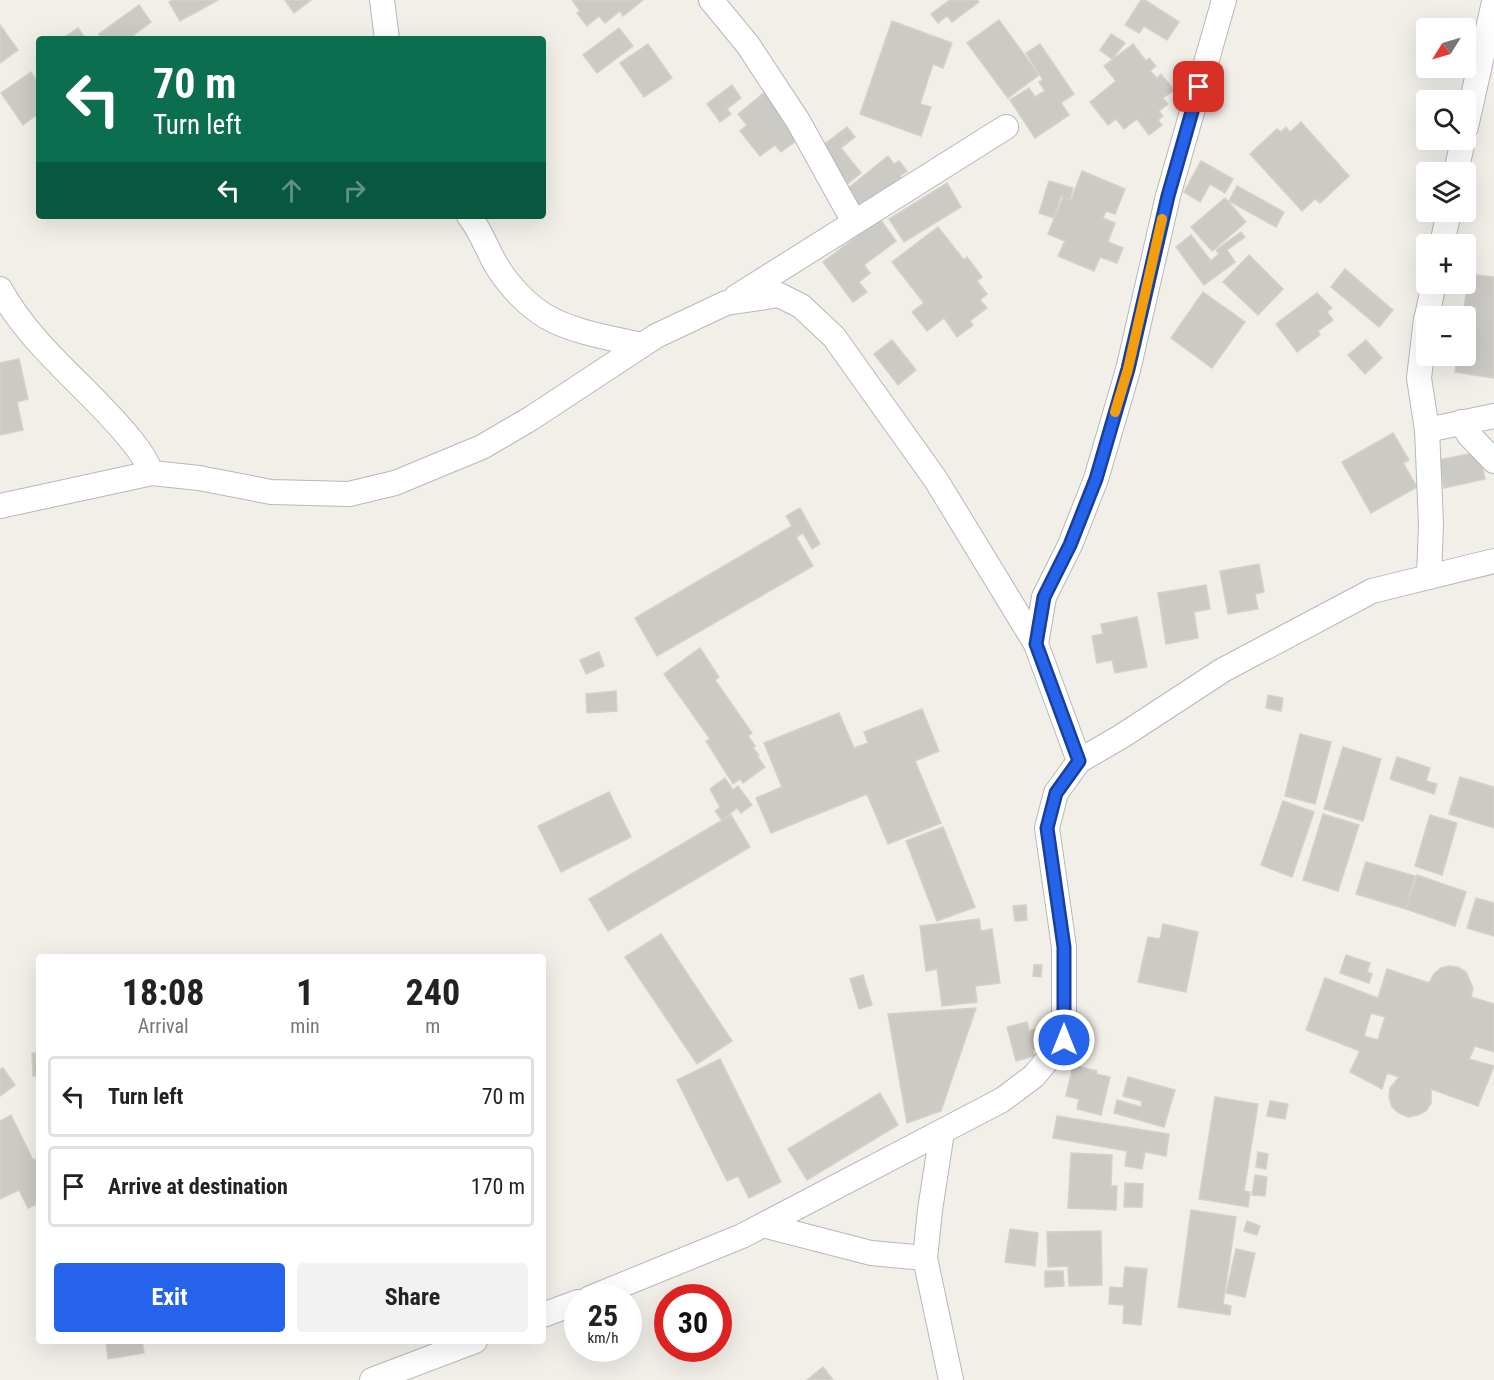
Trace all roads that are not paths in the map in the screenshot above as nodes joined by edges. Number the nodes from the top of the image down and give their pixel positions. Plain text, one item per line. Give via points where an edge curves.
1 (382, 0) edge
2 (711, 0) edge
3 (1224, 0) edge
4 (1494, 2) edge
5 (387, 36) edge
6 (1474, 90) edge
7 (1006, 127) dead end
8 (472, 219) edge
9 (854, 222) junction
10 (0, 289) edge
11 (726, 303) junction
12 (640, 345) junction
13 (1421, 366) edge
14 (1494, 416) edge
15 (1461, 422) junction
16 (1427, 430) junction
17 (1494, 461) edge
18 (152, 472) junction
19 (0, 506) edge
20 (1494, 561) edge
21 (1429, 577) junction
22 (1036, 644) junction
23 (1079, 761) junction
24 (942, 1132) junction
25 (763, 1225) junction
26 (925, 1258) junction
27 (624, 1284) edge
28 (564, 1307) edge
29 (546, 1314) edge
30 (467, 1344) edge
31 (372, 1380) edge
32 (951, 1380) edge

1 - 5 street
2 - 9 street via 748,45 798,121
3 - 22 street via 1168,196 1128,369 1096,479 1044,597
4 - 6 street
7 - 9 street
8 - 12 street via 498,268 522,298 548,318
9 - 11 street
10 - 18 street via 39,344 136,446
11 - 12 street
11 - 22 street via 779,295 801,306 834,337 936,480
12 - 18 street via 482,447 396,483 349,494 271,492
13 - 16 street
14 - 15 street
15 - 16 street
15 - 17 street
16 - 21 street
18 - 19 street
20 - 21 street
21 - 23 street via 1372,591 1223,670
22 - 23 street
23 - 24 street via 1056,793 1047,828 1064,947 1064,1040 1034,1076 1002,1100
24 - 25 street
24 - 26 street
25 - 26 street via 871,1253
25 - 27 street
26 - 32 street
28 - 29 street
30 - 31 street

